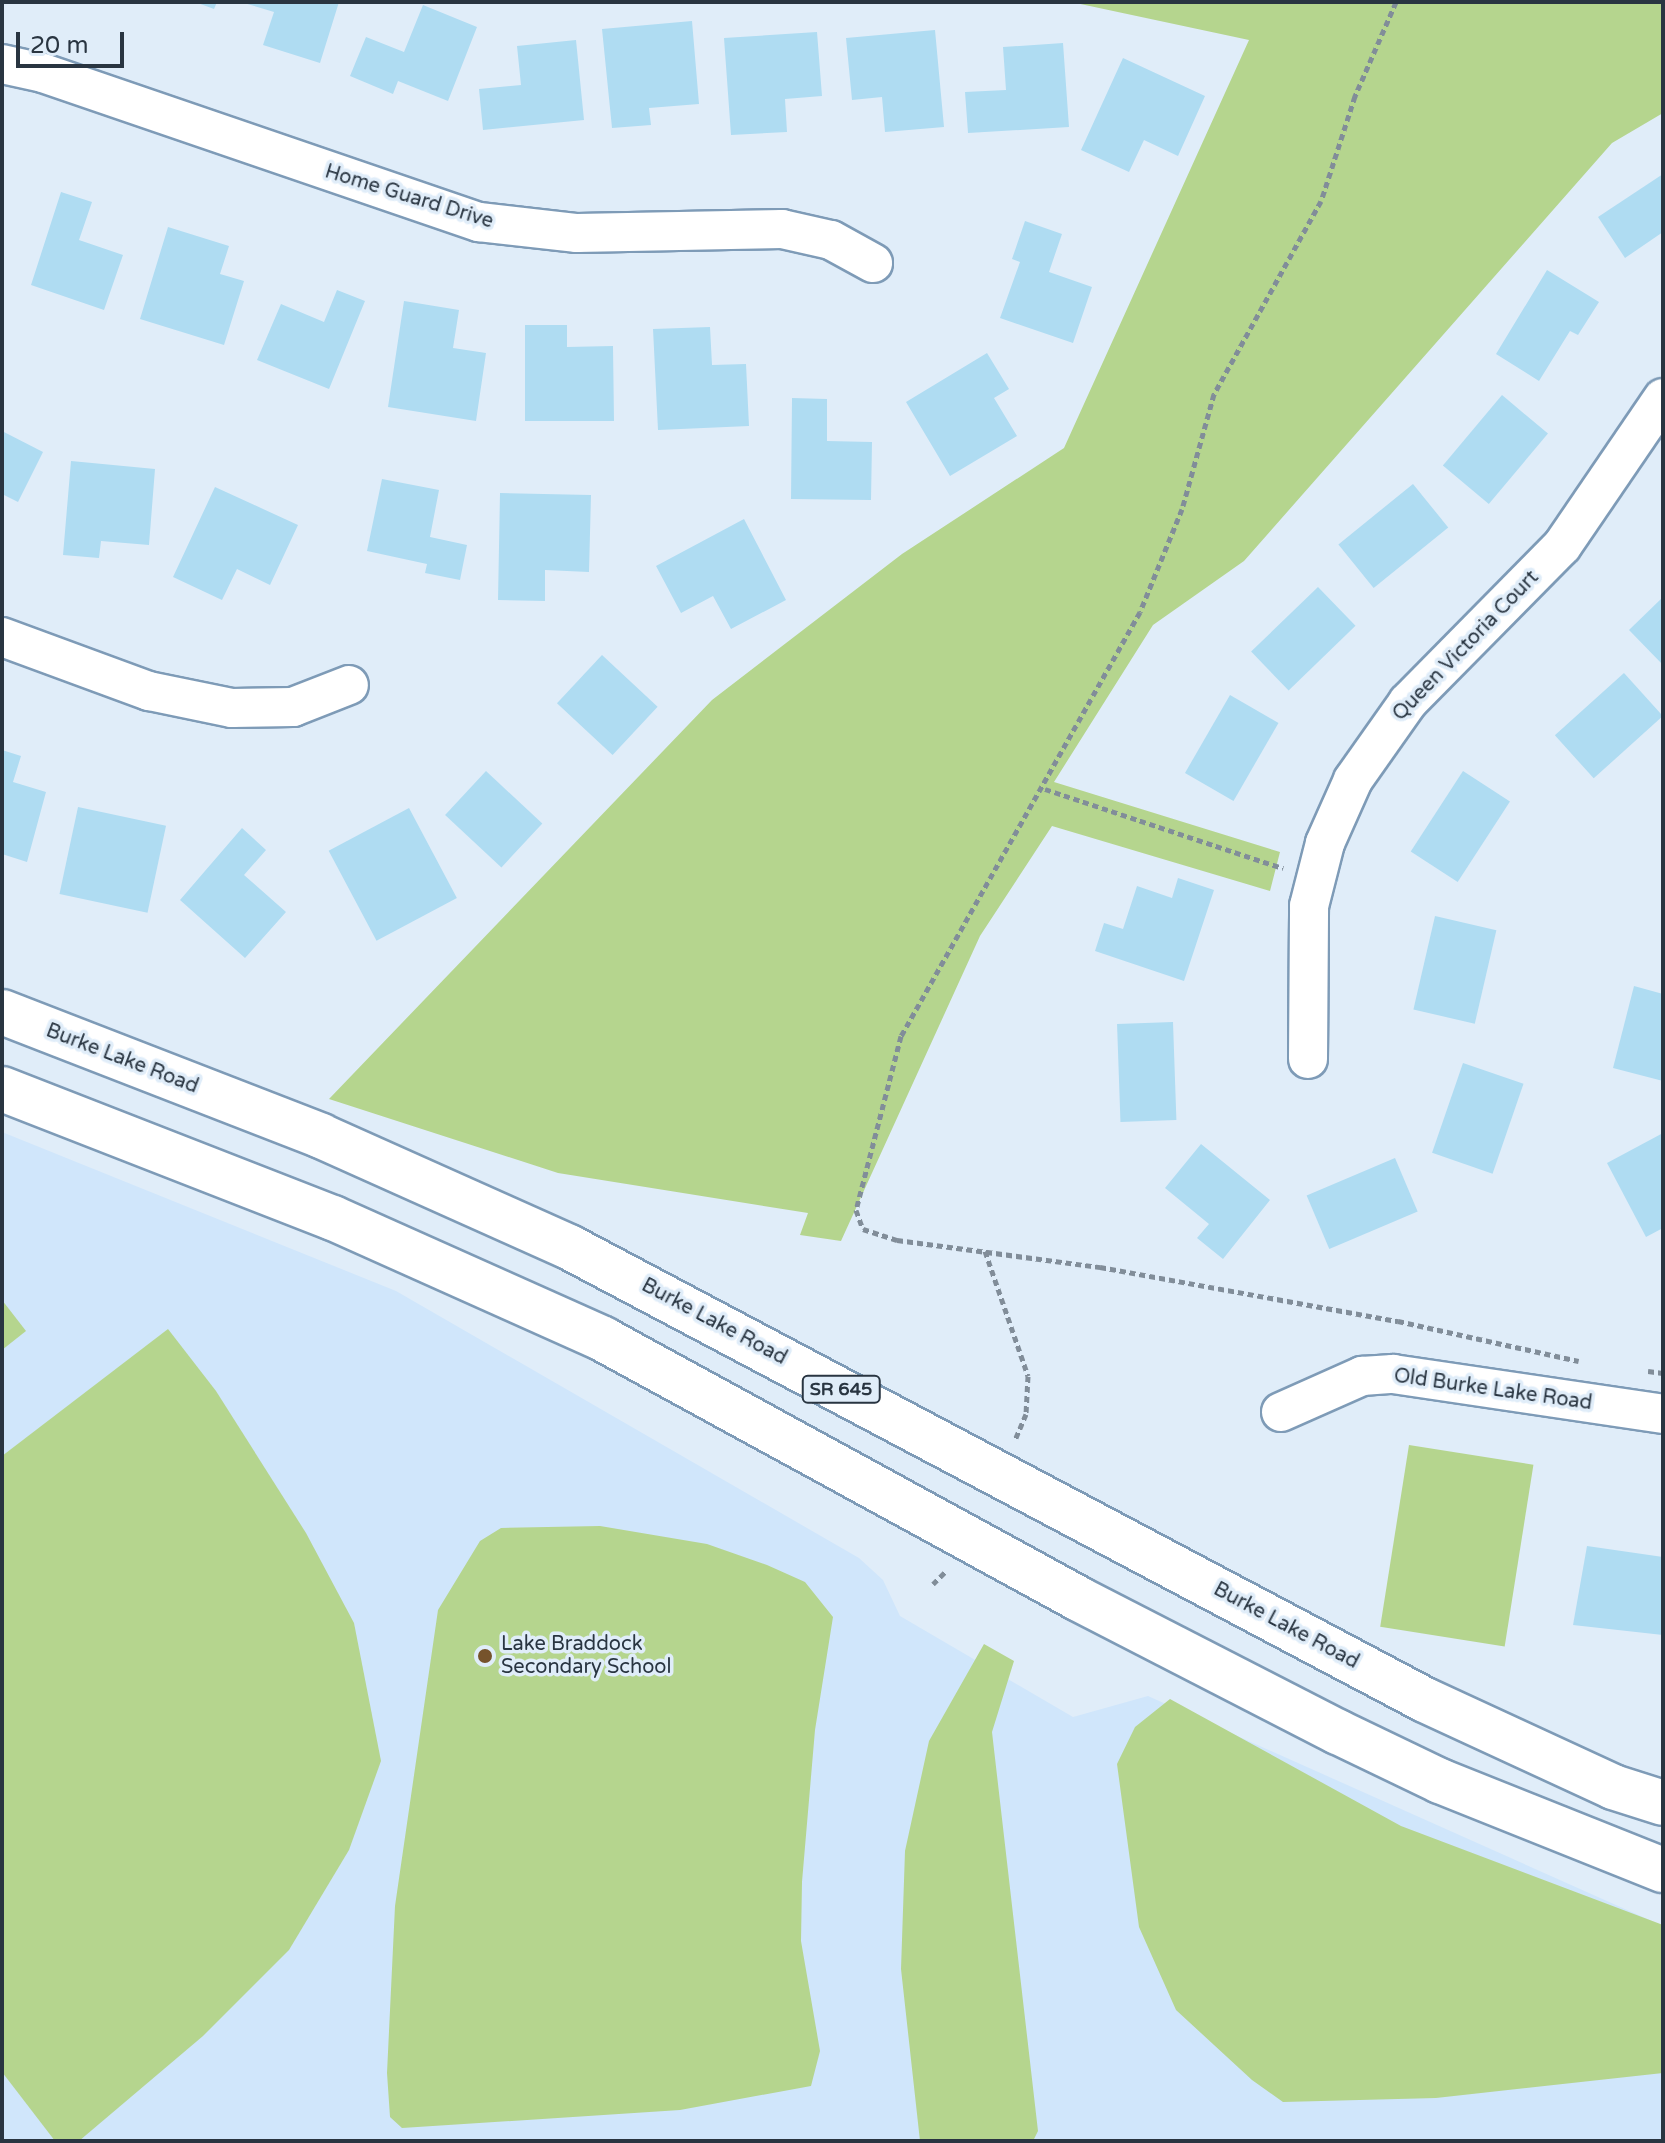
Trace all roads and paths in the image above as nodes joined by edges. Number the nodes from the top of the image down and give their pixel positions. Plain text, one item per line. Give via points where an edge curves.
1 (1396, 2) edge
2 (2, 64) edge
3 (873, 263) dead end
4 (1663, 398) edge
5 (2, 637) edge
6 (349, 685) dead end
7 (1045, 789) junction
8 (1316, 877) junction
9 (2, 1012) edge
10 (1308, 1059) dead end
11 (2, 1089) edge
12 (985, 1250) junction
13 (1582, 1361) dead end
14 (1637, 1369) dead end
15 (1663, 1373) edge
16 (1281, 1412) dead end
17 (1663, 1414) edge
18 (1011, 1449) dead end
19 (1663, 1803) edge
20 (1663, 1870) edge

1 - 7 path via 1355,96 1321,201 1214,394 1182,509 1140,612
2 - 3 street, Home Guard Drive via 43,73 479,222 577,233 782,229 831,240
4 - 8 street, Queen Victoria Court via 1562,546 1408,702 1377,742 1338,809
5 - 6 street via 149,691 232,708 293,707
7 - 8 path
7 - 12 path via 901,1036 856,1210 863,1229 897,1240
8 - 10 street, Queen Victoria Court via 1305,946
9 - 19 main road, Burke Lake Road / SR 645 via 321,1136 569,1247 1425,1700 1613,1787
11 - 20 main road via 333,1218 603,1339 1079,1599 1338,1732 1440,1781
12 - 13 path via 1398,1321
12 - 18 path via 1028,1376 1026,1414
14 - 15 path
16 - 17 street, Old Burke Lake Road via 1362,1376 1393,1374

